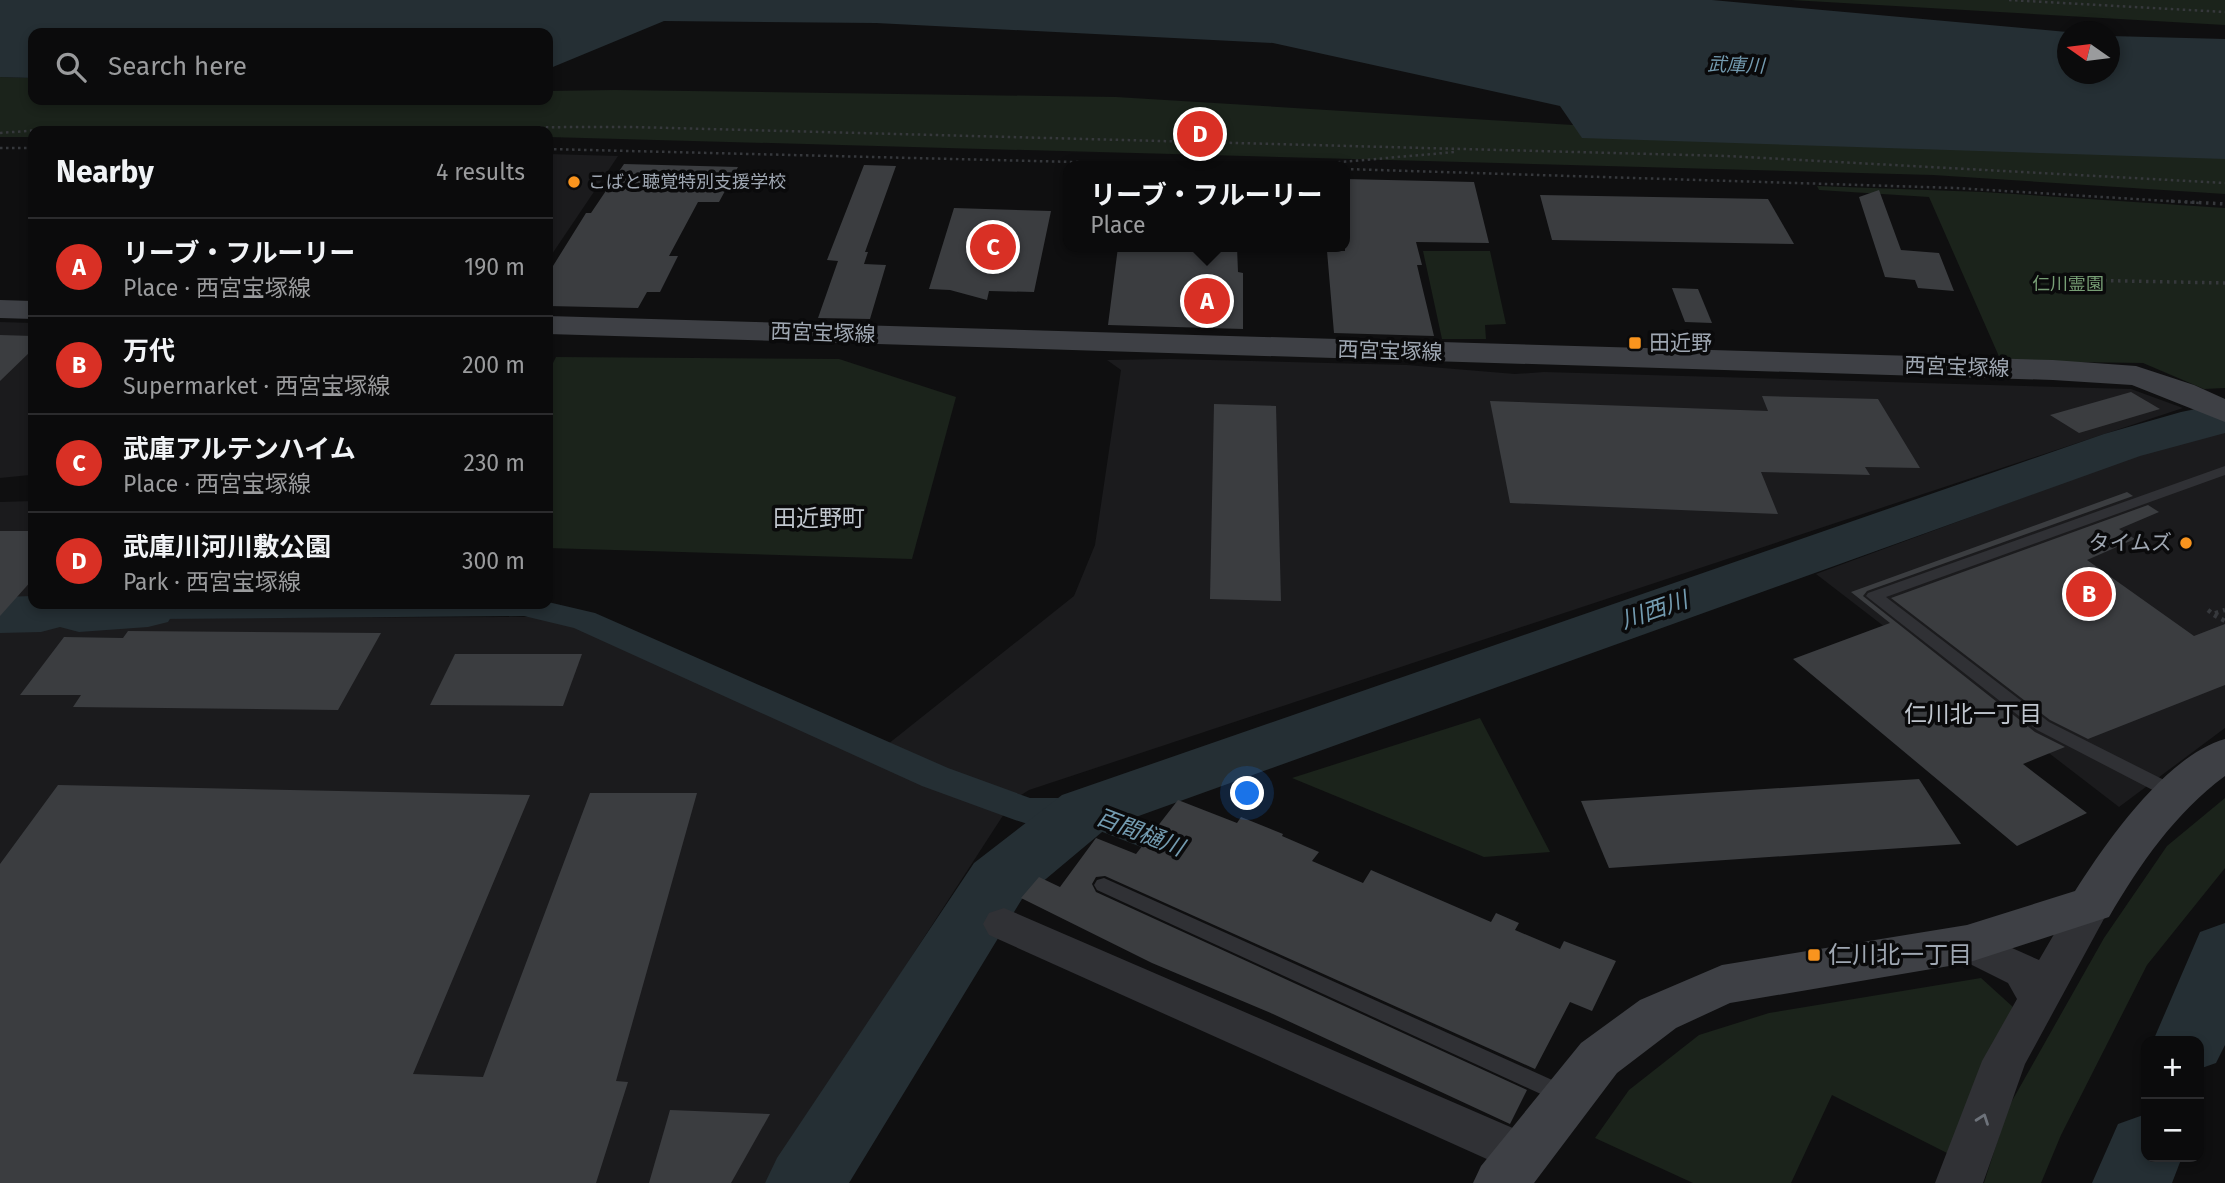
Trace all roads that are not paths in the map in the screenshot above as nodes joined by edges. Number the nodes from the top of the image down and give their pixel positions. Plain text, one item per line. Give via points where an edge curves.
1 (0, 309) edge
2 (28, 310) edge
3 (553, 325) edge
4 (2214, 407) edge
5 (2225, 470) edge
6 (2225, 754) edge
7 (2177, 794) junction
8 (1104, 886) dead end
9 (2092, 904) junction
10 (1004, 924) dead end
11 (1967, 944) junction
12 (2039, 999) junction
13 (1570, 1097) junction
14 (1513, 1169) edge
15 (1959, 1183) edge

1 - 2 main road
3 - 4 main road, 西宮宝塚線 via 2053,370 2137,376
5 - 7 lane via 1874,596 2043,726
6 - 7 main road
7 - 9 main road via 2127,848
8 - 13 lane
9 - 11 main road
9 - 12 street
10 - 14 street
11 - 12 street via 2023,971
11 - 13 main road via 1722,985 1658,1014 1599,1058
15 -> 12 street via 2004,1060
13 - 14 main road

